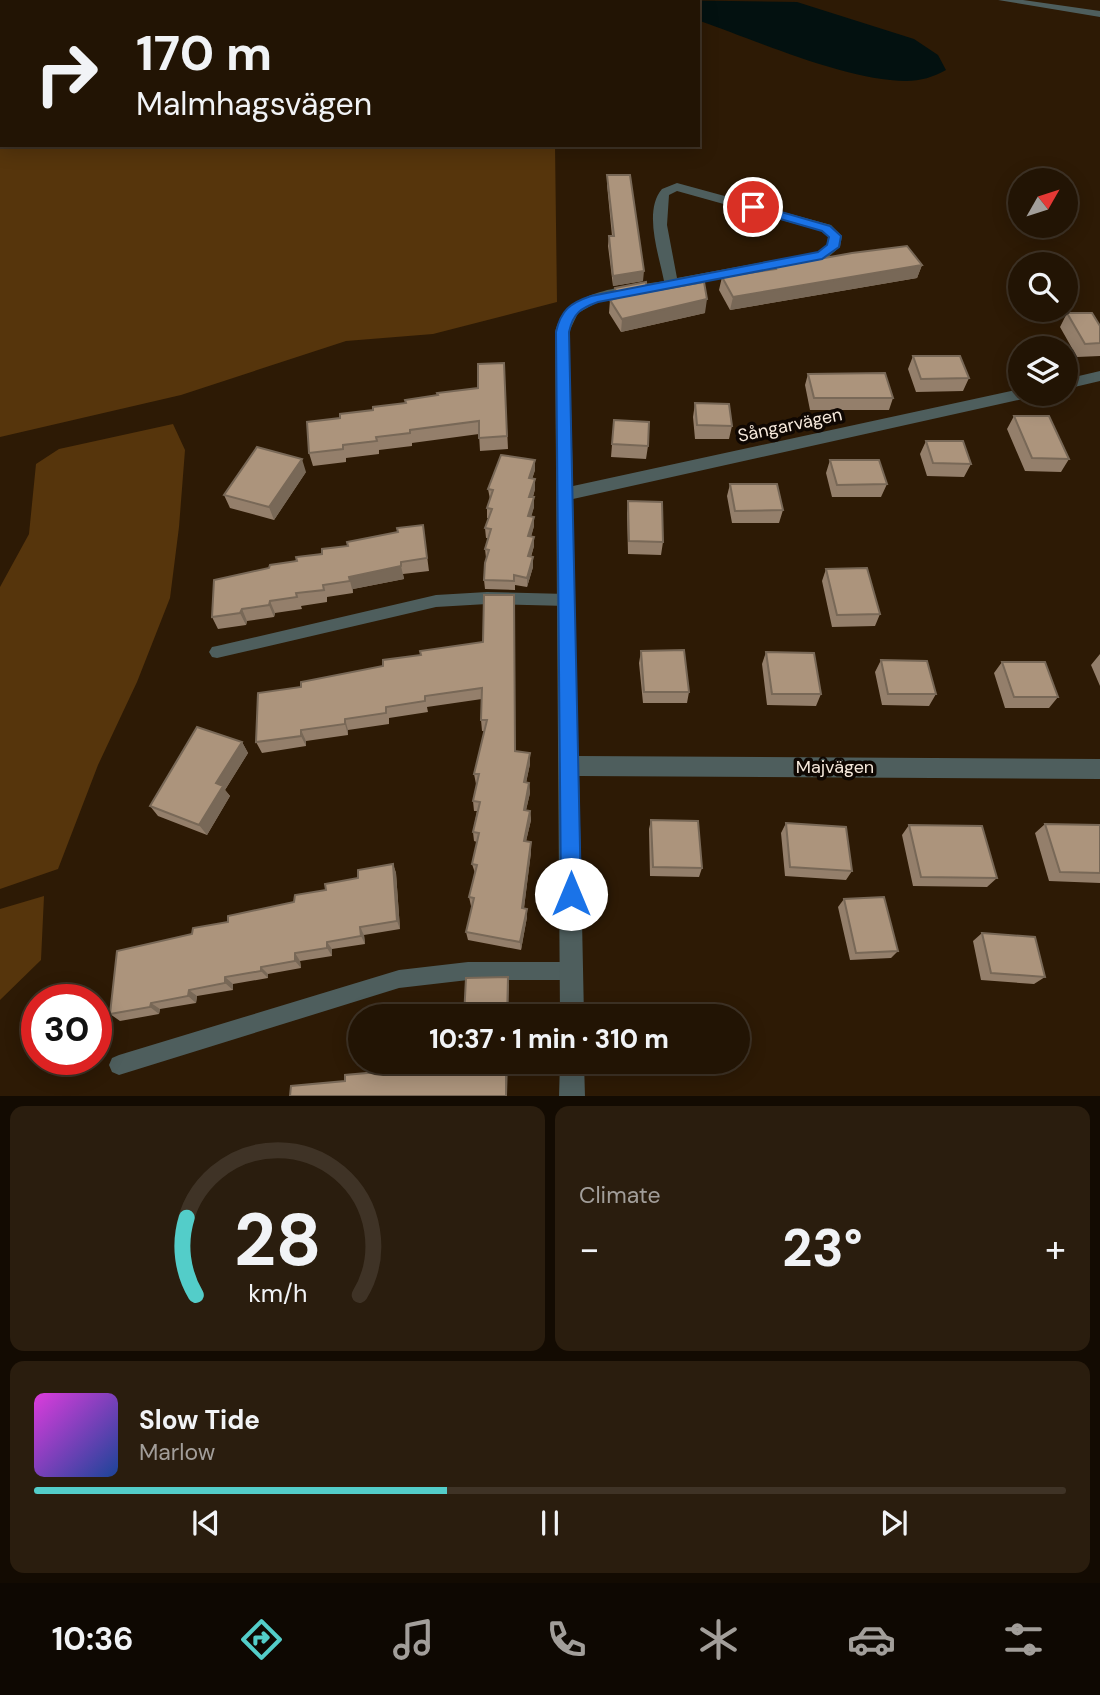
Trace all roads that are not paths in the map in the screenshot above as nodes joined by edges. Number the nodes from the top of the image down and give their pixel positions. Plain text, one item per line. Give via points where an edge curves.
1 (1003, 0) edge
2 (1100, 14) edge
3 (671, 284) junction
4 (1100, 376) edge
5 (1078, 381) edge
6 (1008, 397) edge
7 (565, 494) junction
8 (567, 600) junction
9 (217, 652) dead end
10 (570, 766) junction
11 (1100, 769) edge
12 (571, 971) junction
13 (572, 1004) edge
14 (120, 1065) dead end
15 (572, 1074) edge
16 (572, 1096) edge

1 - 2 street
3 - 3 street via 822,255 833,247 835,236 826,228 677,187 661,197 660,212
3 - 7 street via 595,298 577,305 566,316 562,332
4 - 5 street
6 - 7 street, Sångarvägen
7 - 8 street
8 - 9 lane via 436,601
8 - 10 street
10 - 11 street, Majvägen
10 - 12 street
12 - 13 street
12 - 14 lane via 468,971 399,979
15 - 16 street

